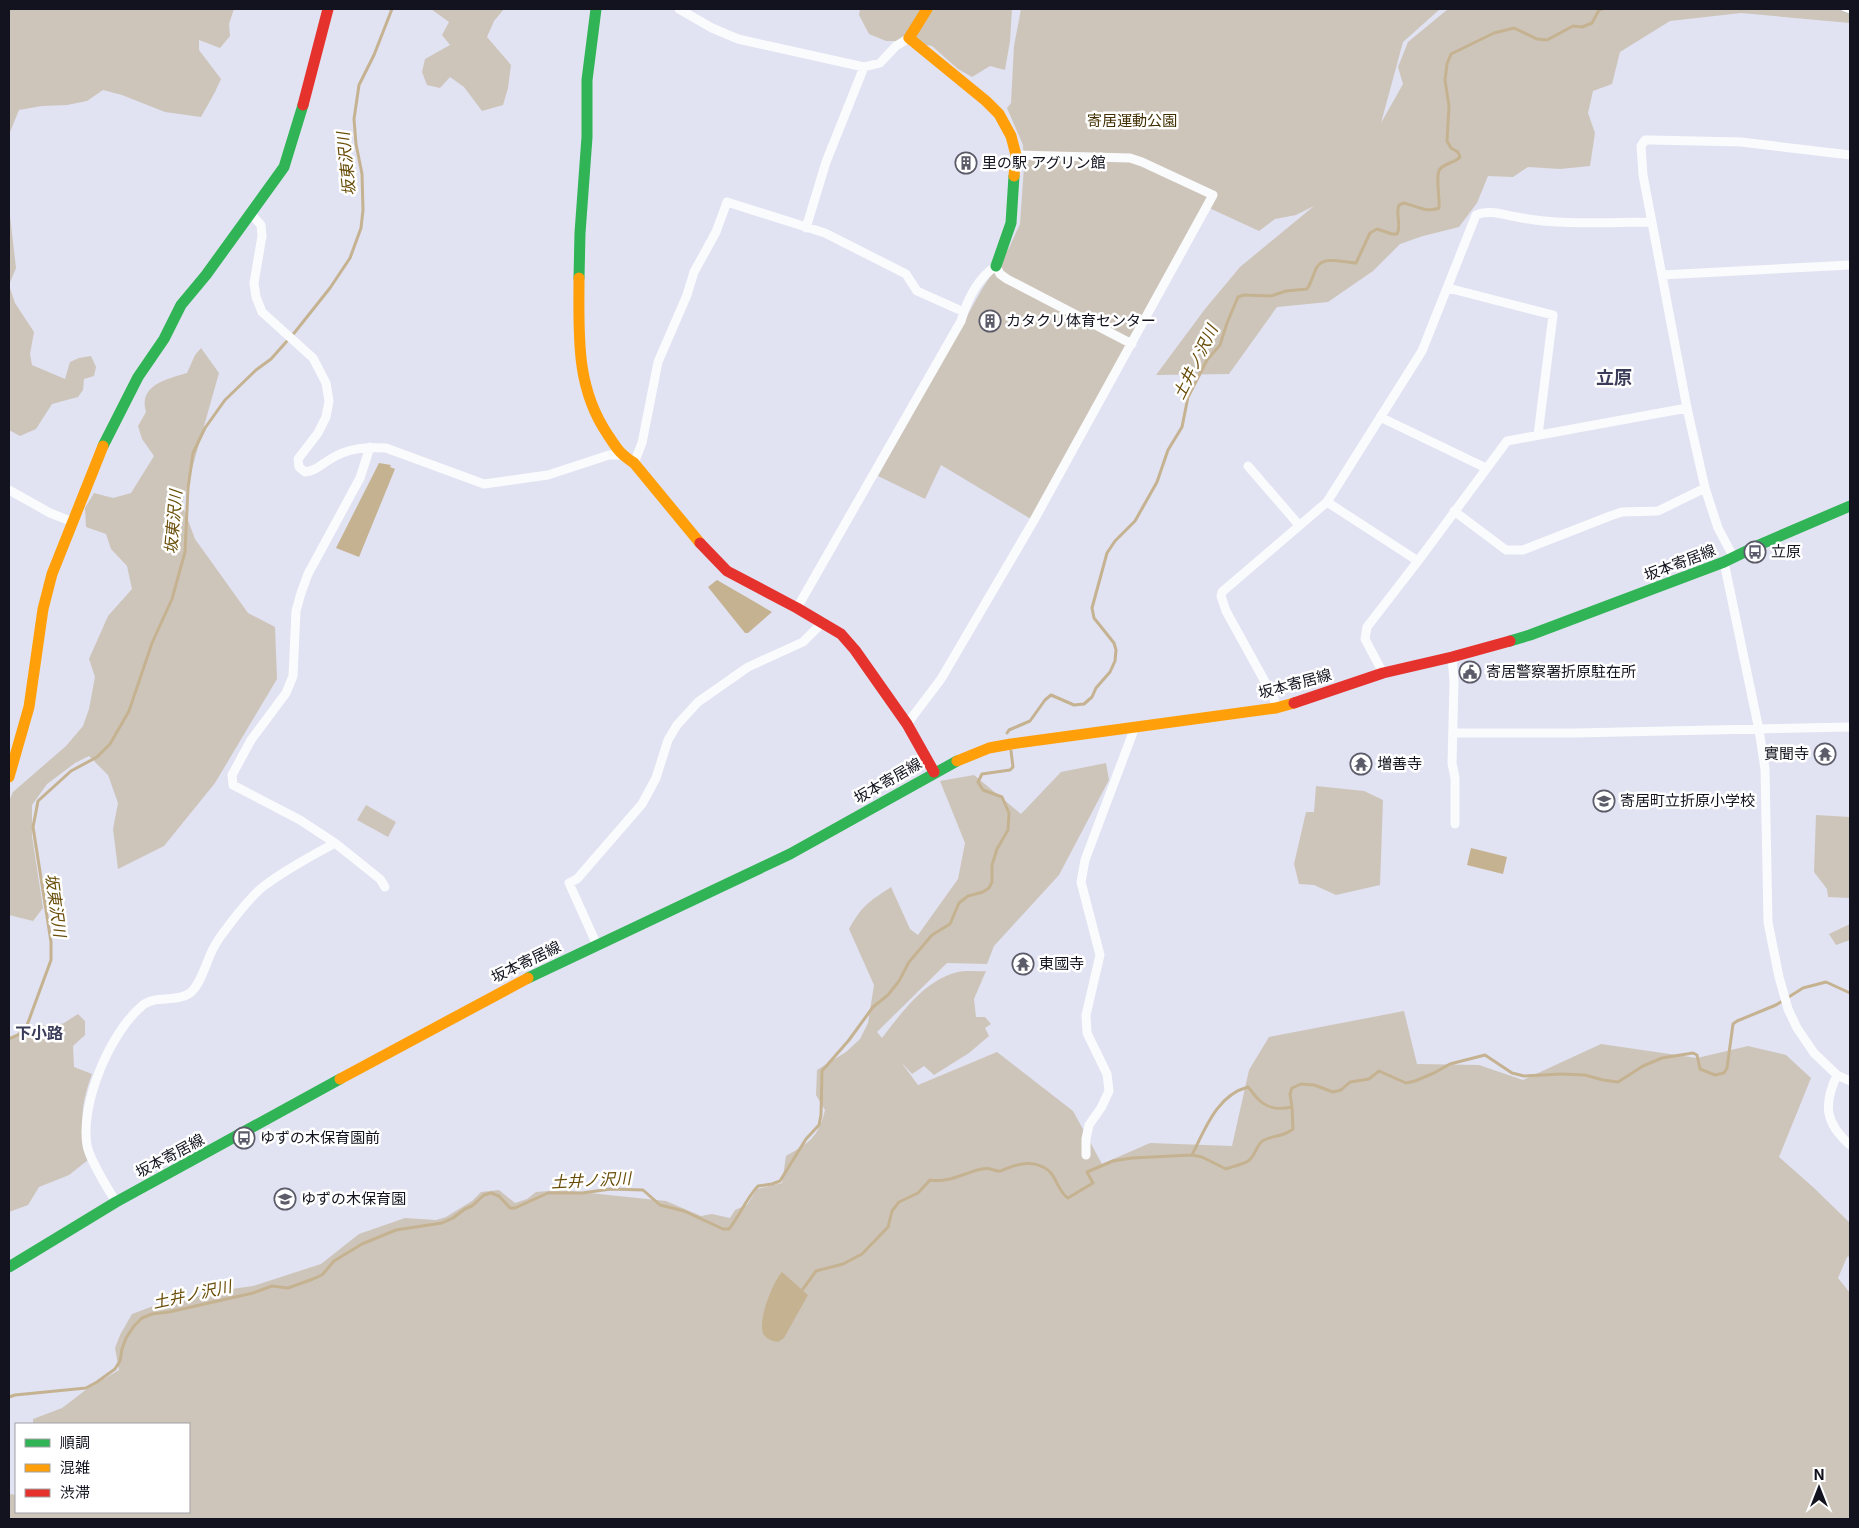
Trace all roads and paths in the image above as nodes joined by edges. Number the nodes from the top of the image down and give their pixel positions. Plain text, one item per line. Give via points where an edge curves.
1 (328, 9) edge
2 (596, 9) edge
3 (678, 9) edge
4 (927, 9) edge
5 (909, 38) junction
6 (864, 67) junction
7 (1016, 154) junction
8 (1850, 155) edge
9 (251, 214) junction
10 (1652, 222) junction
11 (806, 228) junction
12 (1850, 265) edge
13 (996, 266) junction
14 (1662, 275) junction
15 (1448, 288) junction
16 (964, 312) junction
17 (1132, 344) junction
18 (1687, 408) junction
19 (1380, 417) junction
20 (1538, 436) junction
21 (370, 447) junction
22 (621, 455) junction
23 (634, 464) junction
24 (1248, 466) dead end
25 (1486, 468) junction
26 (1705, 488) junction
27 (9, 490) edge
28 (1327, 502) junction
29 (1850, 506) edge
30 (1454, 511) junction
31 (73, 522) junction
32 (1299, 525) junction
33 (1729, 560) junction
34 (1418, 561) junction
35 (797, 608) junction
36 (823, 622) junction
37 (1452, 657) junction
38 (1383, 673) junction
39 (1276, 708) junction
40 (907, 724) junction
41 (1135, 727) junction
42 (1850, 727) edge
43 (1760, 730) junction
44 (1453, 733) junction
45 (934, 772) junction
46 (9, 777) edge
47 (1455, 824) dead end
48 (335, 843) junction
49 (385, 888) dead end
50 (597, 944) junction
51 (1837, 1075) junction
52 (1850, 1081) edge
53 (1850, 1145) edge
54 (1086, 1156) dead end
55 (116, 1202) junction
56 (9, 1268) edge

1 - 9 street via 284,167
2 - 22 street via 587,80 587,137 580,233 581,370 597,420
3 - 6 street via 738,39
4 - 5 street
5 - 6 street via 880,63
5 - 7 street via 1000,114
6 - 11 street via 826,162
7 - 13 street via 1010,222
7 - 17 street via 1130,158 1213,195
8 - 10 street via 1742,142 1645,140 1641,146
9 - 21 street via 260,225 262,236 254,283 262,312 313,358 326,383 329,401 326,417 298,459 299,467 305,472 316,470 349,450
9 - 31 street via 181,305 164,339 138,378 102,447
10 - 14 street
10 - 15 street via 1557,222 1485,211 1476,215
11 - 16 street via 825,233 906,274 917,291
11 - 23 street via 727,202 716,232 694,272 658,362 642,443
12 - 14 street
13 - 16 street via 975,287
13 - 17 street via 1007,279
14 - 18 street
15 - 19 street via 1422,351
15 - 20 street via 1553,315
16 - 35 street
17 - 40 street via 941,679
18 - 20 street
18 - 26 street
19 - 25 street
19 - 28 street
20 - 25 street via 1507,441
21 - 22 street via 386,448 484,484 548,475 609,455
21 - 48 street via 360,478 301,593 296,611 293,676 286,693 252,740 232,775 233,785 300,820
22 - 23 street
23 - 35 street via 727,571
24 - 32 street
25 - 30 street
26 - 30 street via 1658,511 1622,512 1523,550 1506,550
26 - 33 street
27 - 31 street
28 - 32 street
28 - 34 street
29 - 33 street, 坂本寄居線
30 - 34 street
31 - 46 street via 52,574 43,609 29,707
32 - 39 street via 1221,596 1274,698
33 - 37 street, 坂本寄居線 via 1530,635
33 - 43 street
34 - 38 street via 1366,627 1365,639
35 - 36 street
36 - 40 street via 854,650
36 - 50 street via 803,642 748,666 722,684 698,702 677,725 642,804 578,879 569,883
37 - 38 street, 坂本寄居線
37 - 44 street
38 - 39 street, 坂本寄居線
39 - 41 street, 坂本寄居線
40 - 45 street
41 - 45 street, 坂本寄居線 via 989,748
41 - 54 street via 1085,860 1081,882 1100,955 1086,1015 1087,1033 1107,1074 1109,1091 1102,1108 1089,1125
42 - 43 street
43 - 44 street
43 - 51 street via 1768,922 1774,954 1788,1009 1797,1028 1814,1053
44 - 47 street
45 - 50 street, 坂本寄居線 via 790,854
48 - 49 street via 380,879
48 - 55 street via 262,887 214,947 202,976 190,993 172,999 151,1000 113,1041 102,1063 86,1121 87,1147
50 - 55 street, 坂本寄居線 via 508,987
51 - 52 street
51 - 53 street via 1829,1093 1828,1108 1836,1130
55 - 56 street, 坂本寄居線

